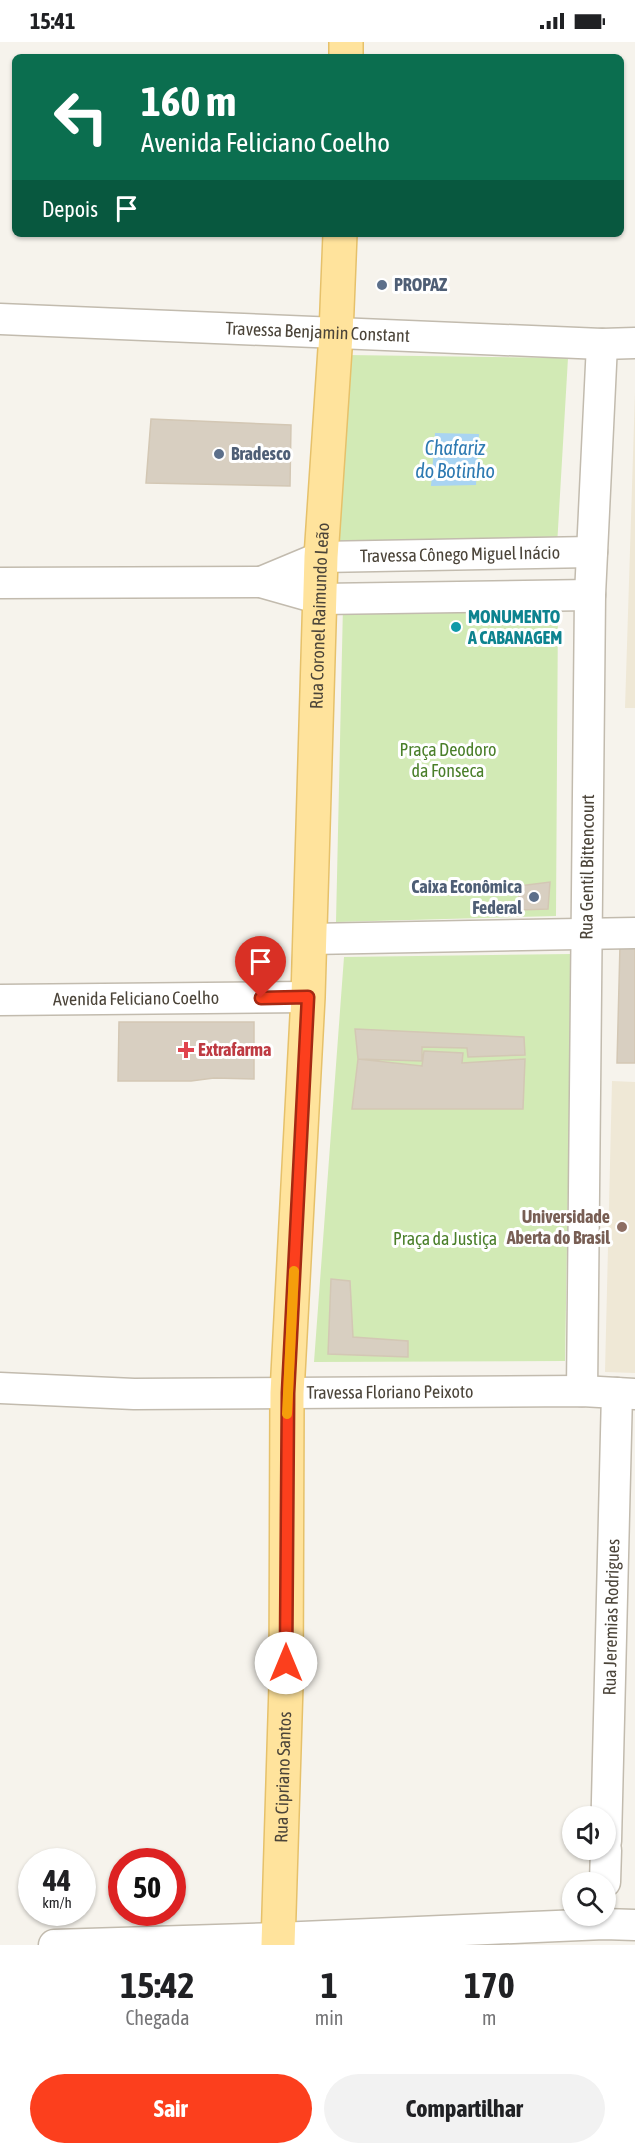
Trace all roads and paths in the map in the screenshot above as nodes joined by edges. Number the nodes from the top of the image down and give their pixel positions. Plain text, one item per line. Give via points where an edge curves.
1 (340, 237) edge
2 (0, 319) edge
3 (336, 334) junction
4 (635, 343) edge
5 (602, 344) junction
6 (592, 552) junction
7 (321, 557) junction
8 (261, 582) junction
9 (0, 583) edge
10 (590, 595) junction
11 (321, 599) junction
12 (635, 933) edge
13 (586, 934) junction
14 (310, 939) junction
15 (308, 997) junction
16 (0, 1000) edge
17 (0, 1388) edge
18 (582, 1391) junction
19 (288, 1393) junction
20 (626, 1394) edge
21 (608, 1806) edge
22 (635, 1925) edge
23 (604, 1928) edge
24 (278, 1941) edge
25 (54, 1945) edge

1 - 3 main road, Rua Coronel Raimundo Leão
2 - 3 street, Travessa Benjamin Constant
3 - 5 street, Travessa Benjamin Constant
3 - 7 main road, Rua Coronel Raimundo Leão
4 - 5 street, Travessa Benjamin Constant
5 - 6 street, Rua Gentil Bittencourt
6 - 7 street, Travessa Cônego Miguel Inácio
6 - 10 street, Rua Gentil Bittencourt
7 - 8 street, Travessa Cônego Miguel Inácio
7 - 11 main road, Rua Coronel Raimundo Leão
8 - 9 street, Travessa Cônego Miguel Inácio
8 - 11 street, Travessa Cônego Miguel Inácio
10 - 11 street, Travessa Cônego Miguel Inácio
10 - 13 street, Rua Gentil Bittencourt
11 - 14 main road, Rua Coronel Raimundo Leão
12 - 13 street
13 - 14 street
13 - 18 street, Rua Gentil Bittencourt
14 - 15 main road, Rua Coronel Raimundo Leão
15 - 16 street, Avenida Feliciano Coelho
15 - 19 main road, Rua Cipriano Santos
17 - 19 street, Travessa Floriano Peixoto via 134,1394
18 - 19 street, Travessa Floriano Peixoto
18 - 20 street, Travessa Floriano Peixoto
19 - 24 main road, Rua Cipriano Santos via 286,1685
20 - 21 street, Rua Jeremias Rodrigues
22 - 23 street
23 - 24 street
24 - 25 street

